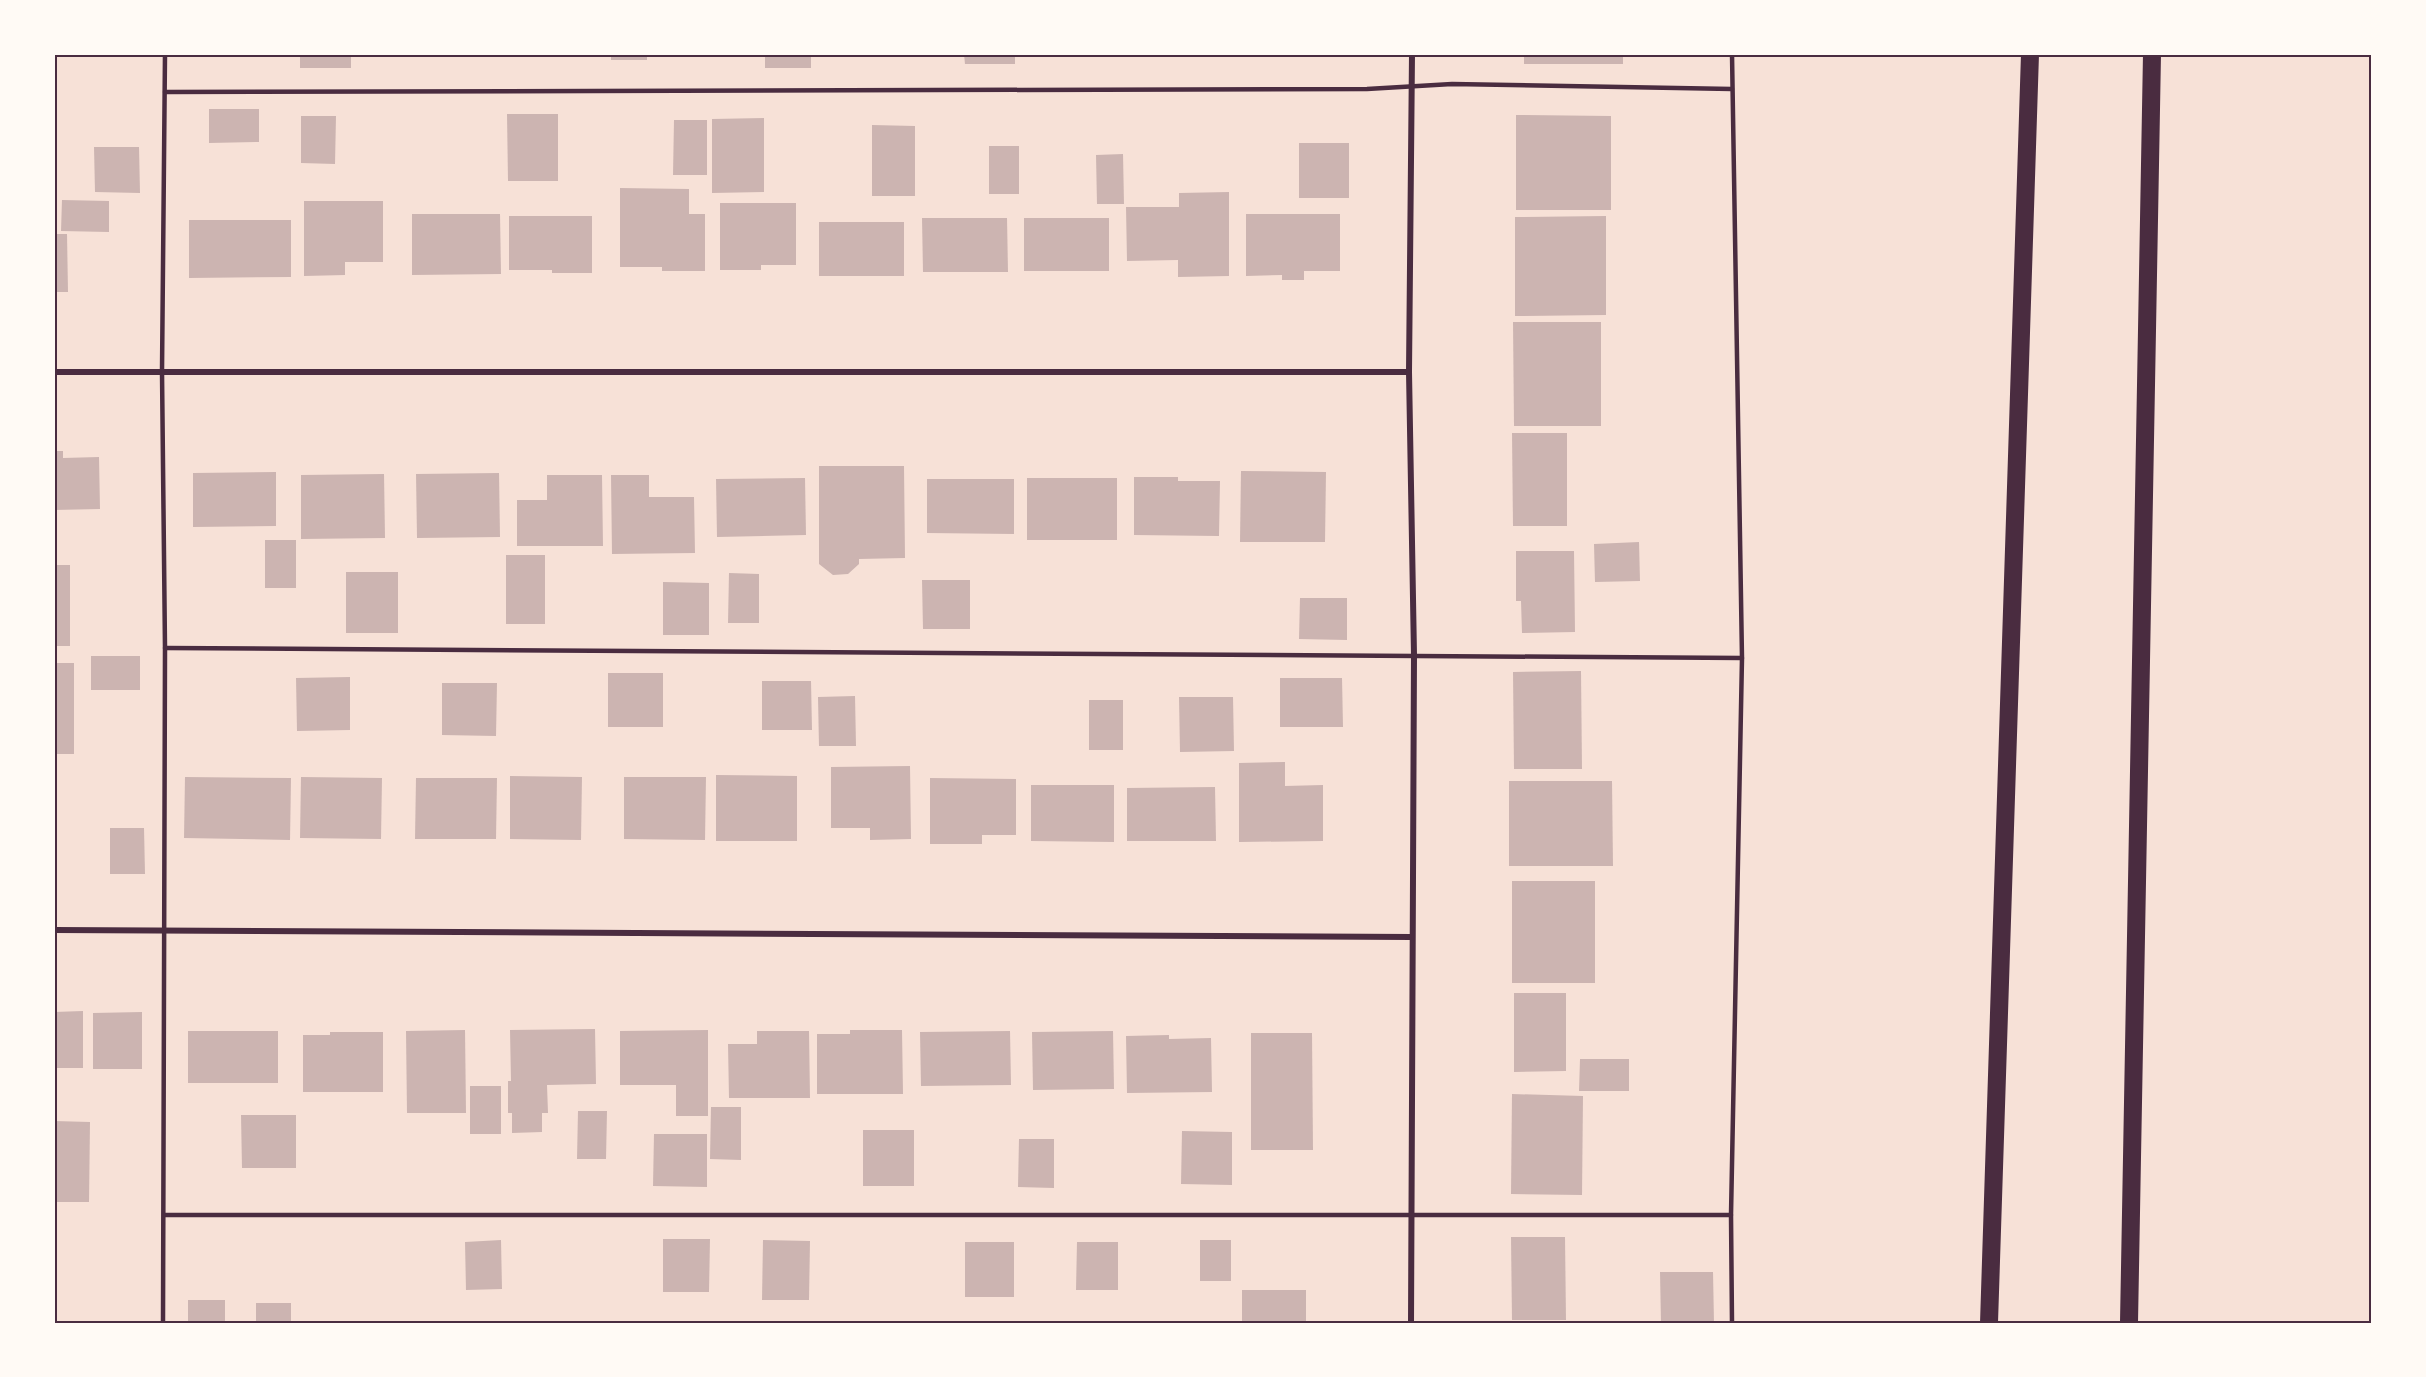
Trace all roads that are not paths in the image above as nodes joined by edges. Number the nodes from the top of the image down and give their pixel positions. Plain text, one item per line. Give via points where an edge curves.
1 (165, 54) edge
2 (1412, 54) edge
3 (1732, 54) edge
4 (2030, 54) edge
5 (2152, 54) edge
6 (1412, 86) junction
7 (1732, 89) junction
8 (165, 92) junction
9 (54, 372) edge
10 (162, 372) junction
11 (1409, 372) junction
12 (165, 648) junction
13 (1414, 655) junction
14 (1742, 658) junction
15 (54, 930) edge
16 (164, 931) junction
17 (1412, 937) junction
18 (164, 1215) junction
19 (1412, 1215) junction
20 (1731, 1215) junction
21 (163, 1323) edge
22 (1411, 1323) edge
23 (1732, 1323) edge
24 (1989, 1323) edge
25 (2129, 1323) edge

1 - 8 lane
2 - 6 street
3 - 7 lane
4 - 24 highway
5 - 25 highway
6 - 7 lane
6 - 8 lane
6 - 11 street
7 - 14 lane
8 - 10 lane
9 - 10 street
10 - 11 street
10 - 12 lane
11 - 13 street
12 - 13 lane
12 - 16 lane
13 - 14 lane
13 - 17 street
14 - 20 lane
15 - 16 street
16 - 17 street
16 - 18 lane
17 - 19 street
18 - 19 lane
18 - 21 lane
19 - 20 lane
19 - 22 street
20 - 23 lane

